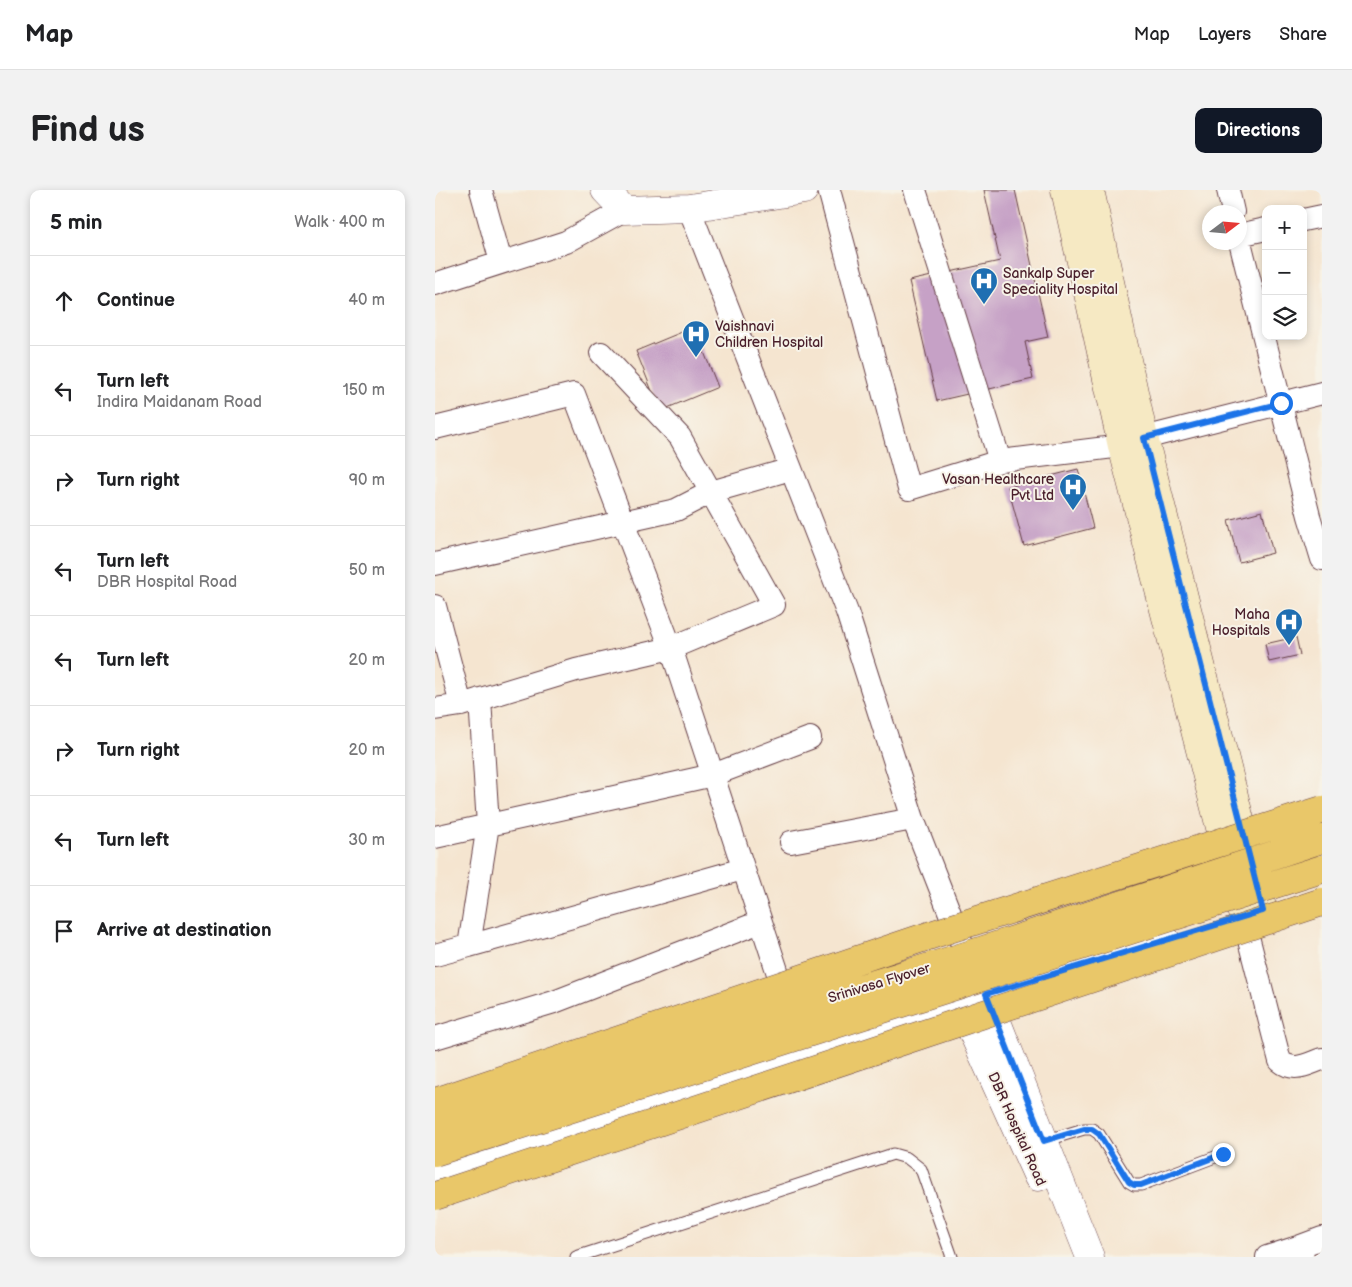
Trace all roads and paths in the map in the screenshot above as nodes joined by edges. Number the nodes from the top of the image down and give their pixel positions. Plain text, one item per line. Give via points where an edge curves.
1 (481, 190) edge
2 (605, 190) edge
3 (804, 190) edge
4 (829, 190) edge
5 (915, 190) edge
6 (1065, 190) edge
7 (1090, 190) edge
8 (1227, 190) edge
9 (1231, 205) edge
10 (689, 208) junction
11 (624, 210) junction
12 (1322, 216) edge
13 (1307, 219) edge
14 (1262, 230) edge
15 (1247, 234) edge
16 (1243, 250) edge
17 (501, 262) junction
18 (435, 284) edge
19 (601, 353) dead end
20 (1322, 393) edge
21 (1281, 403) junction
22 (435, 428) edge
23 (1133, 442) junction
24 (1000, 461) junction
25 (791, 469) junction
26 (711, 492) junction
27 (1316, 514) edge
28 (623, 522) junction
29 (1322, 558) edge
30 (435, 564) edge
31 (435, 606) edge
32 (671, 648) junction
33 (470, 702) junction
34 (435, 709) edge
35 (810, 738) dead end
36 (713, 776) junction
37 (1322, 810) edge
38 (913, 819) junction
39 (488, 825) junction
40 (1322, 826) edge
41 (435, 837) edge
42 (1322, 839) edge
43 (791, 842) dead end
44 (1237, 852) junction
45 (743, 869) junction
46 (1322, 869) edge
47 (1322, 890) edge
48 (1322, 902) edge
49 (1253, 914) junction
50 (760, 922) junction
51 (962, 944) junction
52 (469, 946) junction
53 (435, 955) edge
54 (986, 994) junction
55 (787, 1002) junction
56 (959, 1002) junction
57 (435, 1038) edge
58 (1322, 1060) edge
59 (435, 1102) edge
60 (435, 1115) edge
61 (435, 1124) edge
62 (1044, 1141) junction
63 (435, 1152) edge
64 (1223, 1154) dead end
65 (435, 1173) edge
66 (435, 1196) edge
67 (1322, 1238) edge
68 (1300, 1252) edge
69 (576, 1257) edge
70 (952, 1257) edge
71 (1071, 1257) edge
72 (1091, 1257) edge
73 (1267, 1257) edge

1 - 17 street
2 - 11 street
3 - 10 street
4 - 24 street via 909,489
5 - 24 street
6 - 23 main road
7 - 23 main road
8 - 9 street
10 - 11 street
10 - 25 street
11 - 17 street via 566,242
12 - 13 street
14 - 15 street
16 - 21 street
17 - 18 street
19 - 26 street via 680,437
20 - 21 street
21 - 23 street
21 - 27 street
22 - 28 street via 574,394
23 - 24 street
23 - 44 main road
25 - 26 street
25 - 38 street via 847,612
26 - 28 street via 676,510
26 - 32 street via 774,605
27 - 29 street
28 - 30 street
28 - 32 street
31 - 33 street
32 - 33 street via 576,670
32 - 36 street
33 - 34 street
33 - 39 street
35 - 36 street
36 - 39 street
36 - 45 street
37 - 59 main road, bridge via 929,936
38 - 43 street
38 - 51 street
39 - 41 street
39 - 52 street
40 - 44 street
42 - 61 main road, Srinivasa Flyover, bridge
44 - 49 main road
44 - 51 street
45 - 50 street
45 - 52 street
46 - 63 main road, Srinivasa Flyover, bridge
47 - 49 street
48 - 66 main road, bridge
49 - 54 street
49 - 58 street via 1280,1061 1295,1068
50 - 55 street
50 - 57 street via 554,1002
51 - 55 street
52 - 53 street
54 - 56 street
54 - 62 street, DBR Hospital Road
55 - 60 street
56 - 65 street via 845,1037 569,1132
56 - 71 street, DBR Hospital Road via 1026,1148
62 - 64 lane via 1092,1129 1099,1134 1134,1185
62 - 72 street, DBR Hospital Road
67 - 68 street
68 - 73 street
69 - 70 lane via 893,1154 907,1158 921,1169

